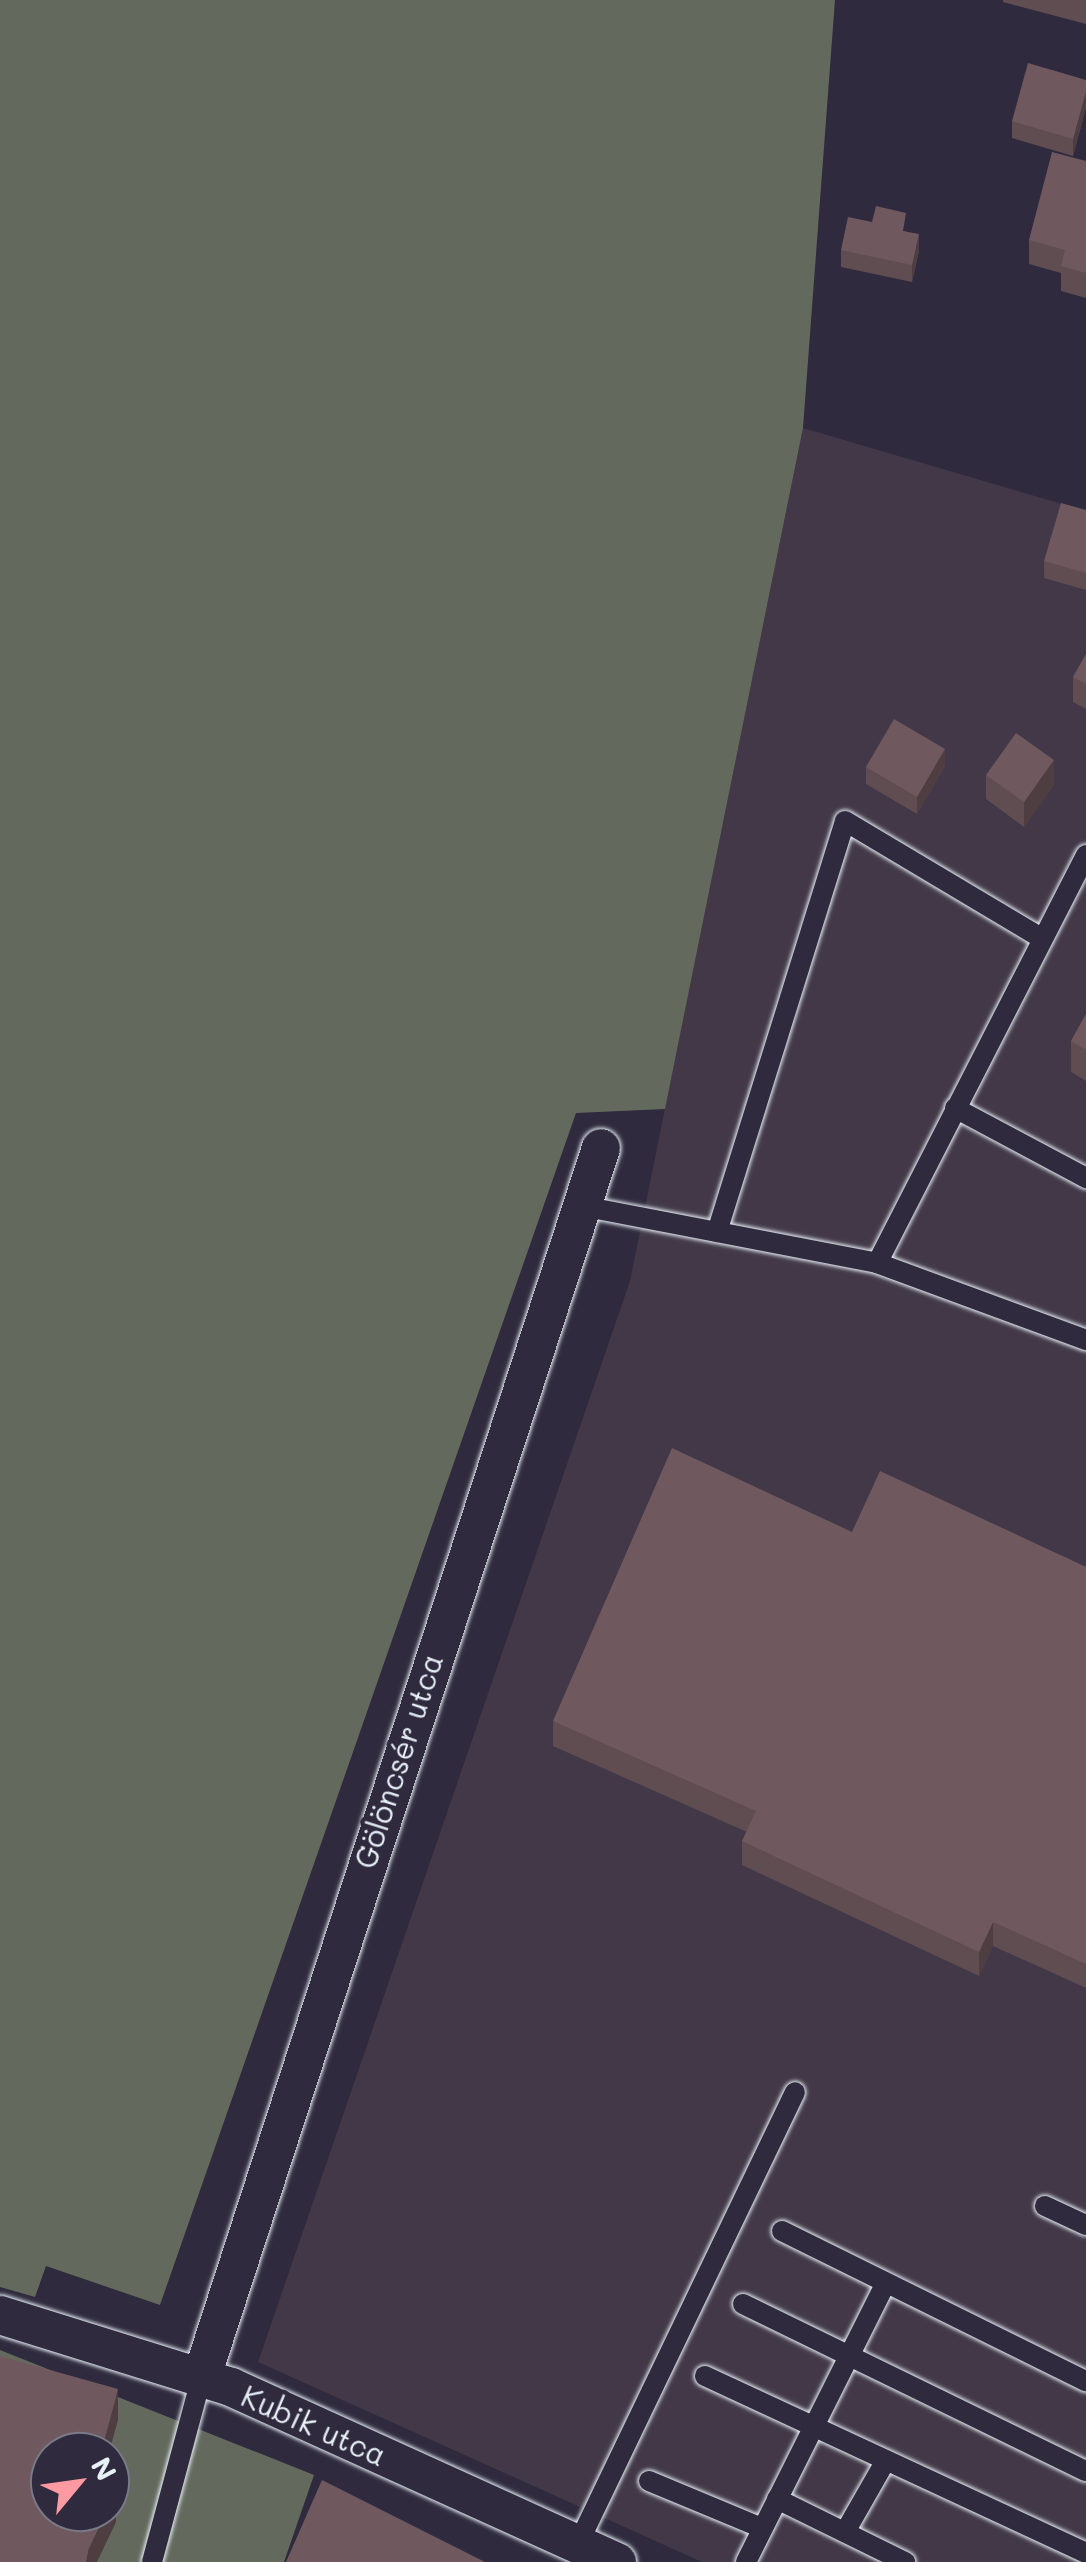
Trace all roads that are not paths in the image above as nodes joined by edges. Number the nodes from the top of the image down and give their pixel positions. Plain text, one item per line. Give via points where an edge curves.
1 (1086, 855) edge
2 (1041, 938) junction
3 (955, 1108) junction
4 (601, 1148) dead end
5 (1086, 1178) edge
6 (582, 1206) junction
7 (717, 1232) junction
8 (876, 1262) junction
9 (1086, 1340) edge
10 (794, 2092) dead end
11 (1045, 2206) dead end
12 (1086, 2225) edge
13 (782, 2231) dead end
14 (884, 2286) junction
15 (743, 2304) dead end
16 (0, 2315) edge
17 (849, 2356) junction
18 (202, 2376) junction
19 (705, 2376) dead end
20 (1086, 2381) edge
21 (813, 2428) junction
22 (884, 2462) junction
23 (1086, 2471) edge
24 (648, 2481) dead end
25 (778, 2498) junction
26 (762, 2528) junction
27 (845, 2532) junction
28 (578, 2544) junction
29 (1086, 2553) edge
30 (152, 2562) edge
31 (616, 2562) edge
32 (746, 2562) edge
33 (905, 2562) edge

1 - 2 lane
2 - 3 lane
2 - 7 lane via 845,821
3 - 5 lane
3 - 8 lane
4 - 6 street, Gölöncsér utca
6 - 7 lane
6 - 18 street, Gölöncsér utca
7 - 8 lane
8 - 9 lane
10 - 28 lane
11 - 12 lane
13 - 14 lane
14 - 17 lane
14 - 20 lane
15 - 17 lane
16 - 18 street, Kubik utca
17 - 21 lane
17 - 23 lane
18 - 28 street, Kubik utca
18 - 30 lane
19 - 21 lane
21 - 22 lane
21 - 25 lane
22 - 27 lane
22 - 29 lane
24 - 26 lane
25 - 26 lane
25 - 27 lane
26 - 32 lane
27 - 33 lane
28 - 31 street, Kubik utca

